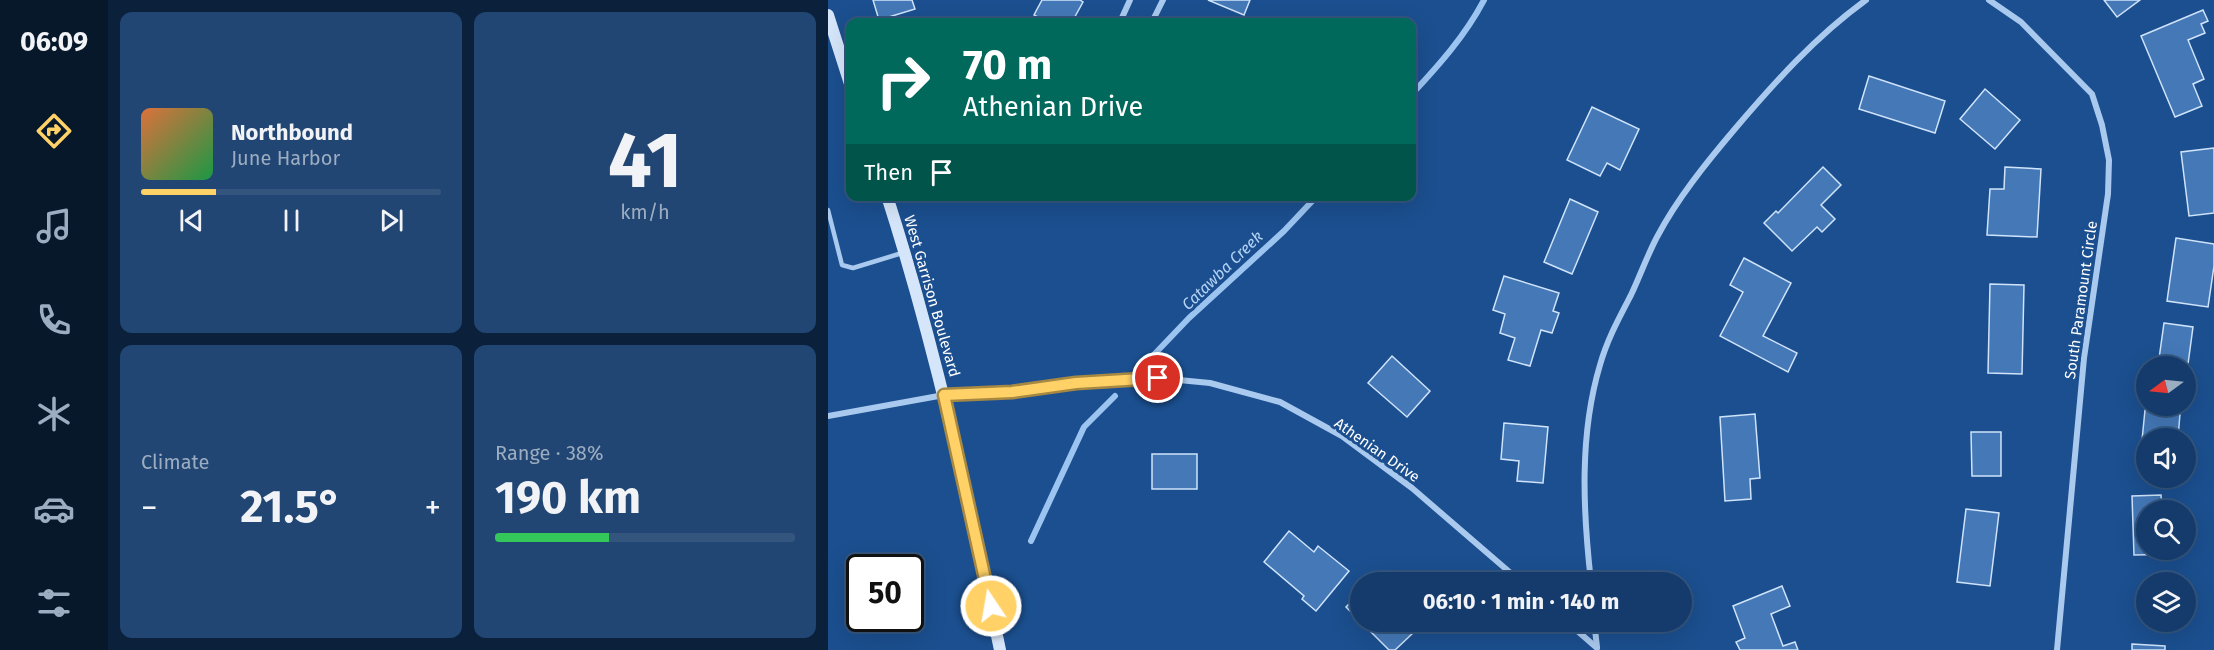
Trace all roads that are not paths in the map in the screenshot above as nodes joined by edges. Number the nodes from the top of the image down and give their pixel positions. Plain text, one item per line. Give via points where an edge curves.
1 (1130, 0) edge
2 (1163, 0) edge
3 (1866, 0) edge
4 (1989, 0) edge
5 (828, 15) edge
6 (1122, 18) edge
7 (1154, 18) edge
8 (846, 71) edge
9 (889, 201) edge
10 (828, 210) edge
11 (905, 253) junction
12 (944, 395) junction
13 (828, 416) edge
14 (1509, 572) edge
15 (1590, 572) edge
16 (1578, 632) edge
17 (1595, 632) edge
18 (1597, 649) edge
19 (1000, 650) edge
20 (2057, 650) edge

1 - 6 street
2 - 7 street
3 - 15 street via 1822,35 1757,103 1692,182 1657,236 1599,366 1586,436
4 - 20 street, South Paramount Circle via 2021,22 2092,94 2109,160 2108,194 2084,358
5 - 8 main road
9 - 11 main road, West Garrison Boulevard
10 - 11 lane via 842,265 853,268
11 - 12 main road, West Garrison Boulevard
12 - 13 street, Athenian Drive
12 - 14 street, Athenian Drive via 1158,378 1210,383 1280,402 1342,436 1412,488
12 - 19 main road, West Garrison Boulevard
16 - 18 street
17 - 18 street

